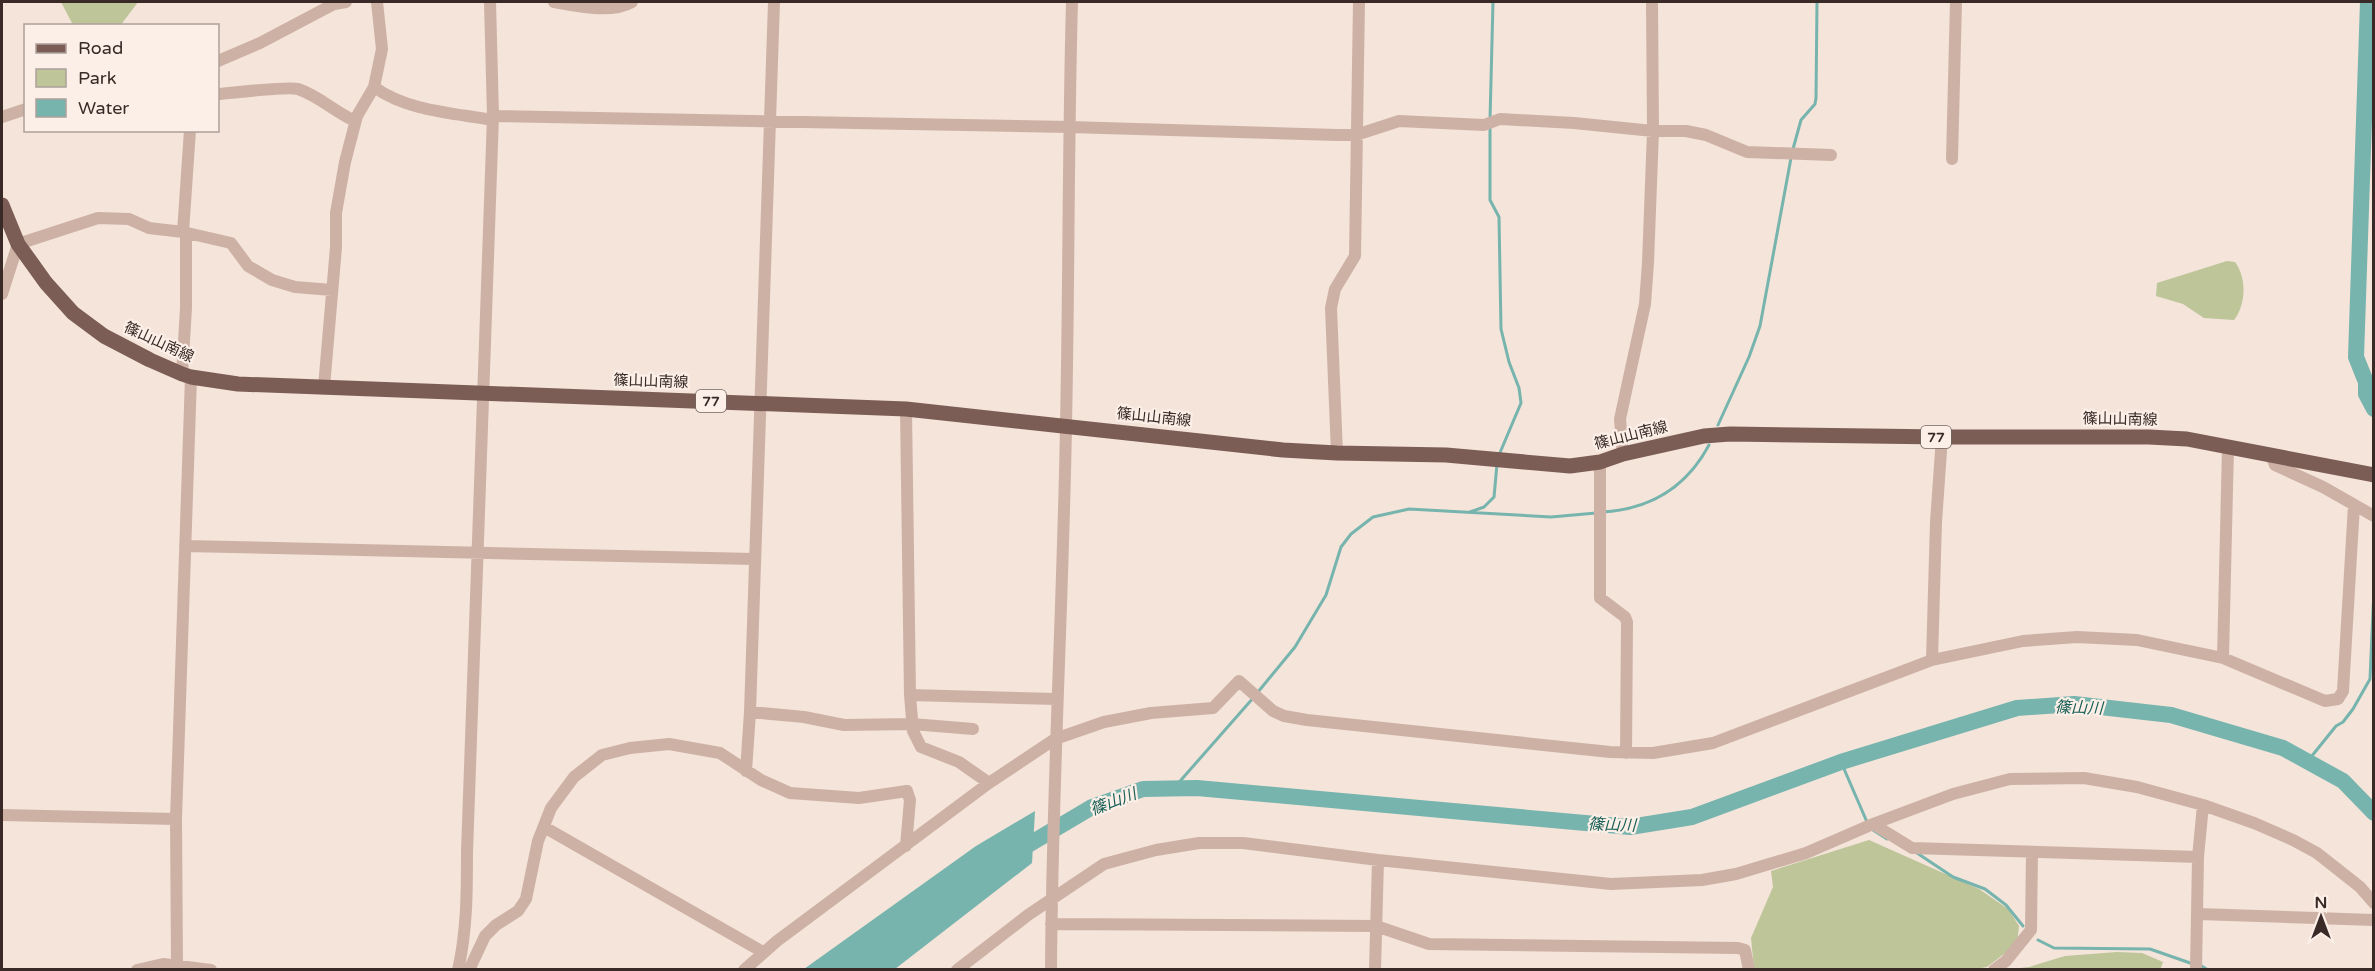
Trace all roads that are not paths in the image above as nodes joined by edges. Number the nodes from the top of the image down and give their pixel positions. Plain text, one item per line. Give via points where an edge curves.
1 (346, 2) edge
2 (377, 2) edge
3 (489, 2) edge
4 (554, 2) edge
5 (632, 2) edge
6 (774, 2) edge
7 (1072, 2) edge
8 (1359, 2) edge
9 (1652, 2) edge
10 (1956, 2) edge
11 (219, 61) edge
12 (374, 87) junction
13 (219, 94) edge
14 (24, 110) edge
15 (2, 117) edge
16 (493, 118) junction
17 (355, 121) junction
18 (769, 122) junction
19 (1069, 127) junction
20 (1653, 131) junction
21 (190, 132) edge
22 (1356, 135) junction
23 (1831, 155) dead end
24 (1952, 159) dead end
25 (2, 205) edge
26 (185, 232) junction
27 (18, 244) junction
28 (332, 290) junction
29 (2, 294) edge
30 (187, 375) junction
31 (324, 387) junction
32 (484, 392) junction
33 (760, 403) junction
34 (906, 409) junction
35 (1066, 426) junction
36 (1942, 437) junction
37 (2228, 447) junction
38 (1337, 453) junction
39 (1623, 454) junction
40 (2271, 455) junction
41 (1600, 462) junction
42 (2373, 475) edge
43 (2354, 505) junction
44 (2373, 516) edge
45 (184, 546) junction
46 (478, 552) junction
47 (754, 560) junction
48 (2223, 658) junction
49 (1932, 660) junction
50 (910, 695) junction
51 (1057, 699) junction
52 (750, 712) junction
53 (912, 724) junction
54 (973, 729) dead end
55 (1055, 744) junction
56 (1626, 753) junction
57 (746, 771) junction
58 (989, 783) junction
59 (2202, 805) junction
60 (2, 815) edge
61 (176, 819) junction
62 (1873, 824) junction
63 (544, 827) junction
64 (906, 846) junction
65 (2032, 852) junction
66 (2198, 857) junction
67 (1378, 860) junction
68 (1052, 896) junction
69 (2373, 903) edge
70 (2199, 914) junction
71 (2373, 920) edge
72 (1051, 924) junction
73 (1376, 926) junction
74 (763, 952) junction
75 (174, 966) edge
76 (137, 969) edge
77 (211, 969) edge
78 (458, 969) edge
79 (469, 969) edge
80 (744, 969) edge
81 (957, 969) edge
82 (1051, 969) edge
83 (1375, 969) edge
84 (1749, 969) edge
85 (1994, 969) edge
86 (2196, 969) edge

1 - 11 street via 334,4
2 - 12 street via 382,49
3 - 16 street
4 - 5 street via 610,8
6 - 18 street
7 - 19 street
8 - 22 street
9 - 20 street
10 - 24 street
12 - 16 street via 408,105
12 - 17 street
13 - 17 street via 296,88
14 - 15 street
16 - 18 street
16 - 32 street
17 - 28 street via 336,213
18 - 19 street
18 - 33 street
19 - 22 street
19 - 35 street
20 - 22 street via 1500,119 1484,124 1399,121
20 - 23 street via 1706,135 1747,153
20 - 39 street via 1645,303 1620,420
21 - 26 street
22 - 38 street via 1355,256 1335,289 1331,308
25 - 27 main road, 篠山山南線 / 77
26 - 27 street via 149,228 129,219 98,218
26 - 28 street via 231,243 248,266 272,280 294,287
26 - 30 street
27 - 29 street
27 - 30 main road, 篠山山南線 / 77 via 73,313 104,336
28 - 31 street
30 - 31 main road, 篠山山南線 / 77 via 238,384
30 - 45 street
31 - 32 main road, 篠山山南線 / 77
32 - 33 main road, 篠山山南線 / 77
32 - 46 street
33 - 34 main road, 篠山山南線 / 77
33 - 47 street
34 - 35 main road, 篠山山南線 / 77
34 - 50 street
35 - 38 main road, 篠山山南線 / 77
35 - 51 street
36 - 37 main road, 篠山山南線 / 77 via 2149,437
36 - 39 main road, 篠山山南線 / 77 via 1730,434
36 - 49 street
37 - 40 main road, 篠山山南線 / 77
37 - 48 street
38 - 41 main road, 篠山山南線 / 77 via 1446,455 1570,466
39 - 41 main road, 篠山山南線 / 77
40 - 42 main road, 篠山山南線 / 77
40 - 43 street via 2275,465
41 - 56 street via 1600,598 1627,622
43 - 44 street
43 - 48 street via 2343,691 2338,699 2325,700
45 - 46 street
45 - 61 street
46 - 47 street
46 - 78 street via 467,892
47 - 52 street
48 - 49 street via 2137,640 2077,637 2023,641
49 - 56 street via 1713,743 1653,753
50 - 51 street
50 - 53 street
51 - 55 street
52 - 53 street via 843,725
52 - 57 street
53 - 54 street
53 - 58 street via 921,747 959,762
55 - 56 street via 1104,722 1213,708 1239,681 1284,716
55 - 58 street
55 - 68 street
57 - 63 street via 720,753 669,744 602,755 574,777 551,807
57 - 64 street via 790,793 859,798 907,791 910,800
58 - 64 street
59 - 62 street via 2137,787 2084,778 2010,779 1953,794
59 - 66 street
59 - 69 street via 2254,823 2318,853 2360,887
60 - 61 street
61 - 75 street
62 - 65 street via 1912,848
62 - 67 street via 1806,853 1702,880 1611,884
63 - 74 street
63 - 79 street via 526,899 518,911 485,936
64 - 74 street
65 - 66 street
65 - 85 street via 2031,930 2006,961
66 - 70 street
67 - 68 street via 1243,843 1199,843 1104,864
67 - 73 street
68 - 72 street
68 - 81 street
70 - 71 street
70 - 86 street
72 - 73 street
72 - 82 street
73 - 83 street
73 - 84 street via 1429,944 1738,948 1746,950
74 - 80 street
75 - 76 street
75 - 77 street

